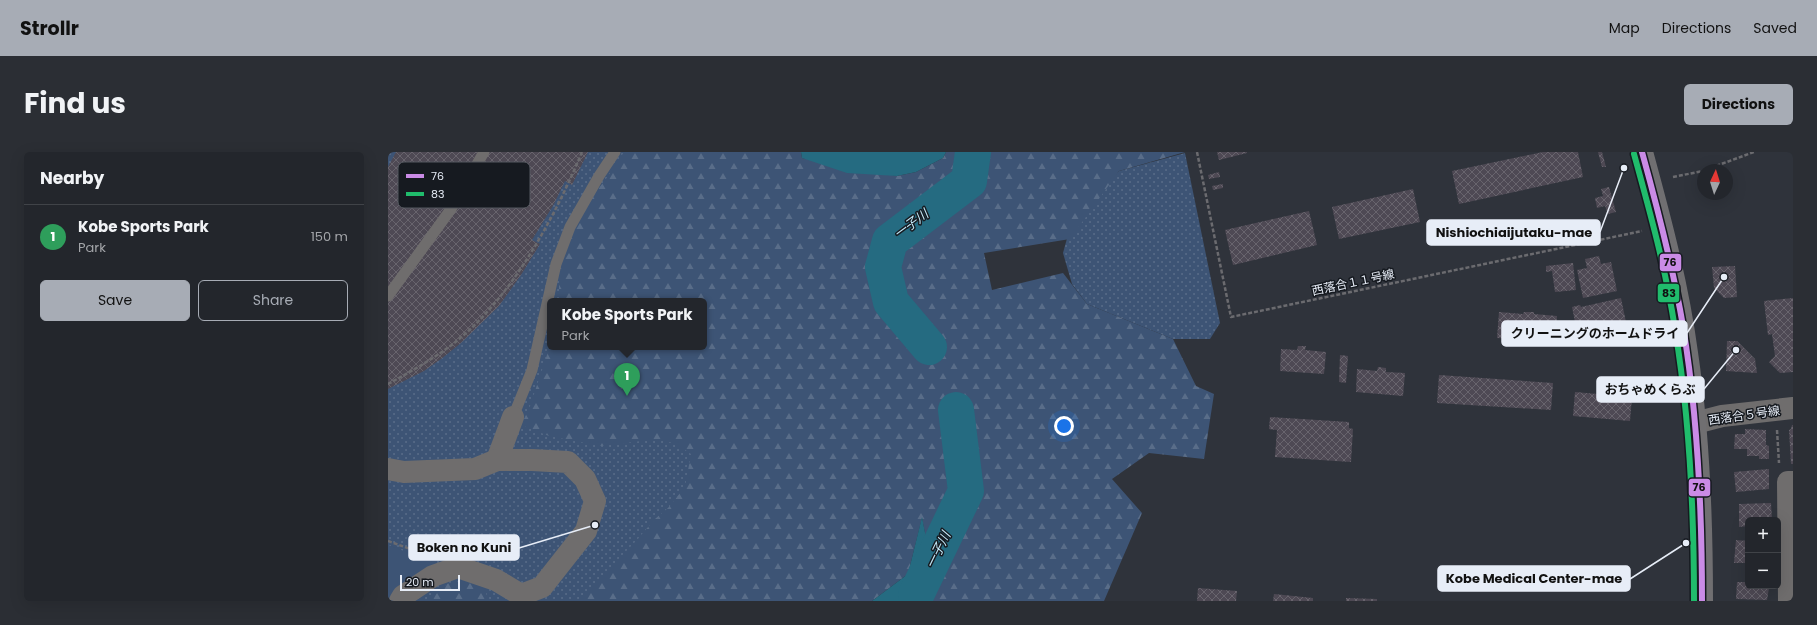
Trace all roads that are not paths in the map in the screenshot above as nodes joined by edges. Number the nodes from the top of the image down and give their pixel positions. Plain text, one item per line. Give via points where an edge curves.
1 (484, 152) edge
2 (615, 152) edge
3 (1642, 152) edge
4 (479, 162) edge
5 (452, 208) edge
6 (388, 296) edge
7 (548, 298) edge
8 (547, 304) edge
9 (1784, 410) edge
10 (513, 417) joint
11 (1696, 423) junction
12 (497, 460) junction
13 (388, 469) edge
14 (1790, 482) edge
15 (1790, 592) edge
16 (400, 601) edge
17 (1702, 601) edge

1 - 4 lane
2 - 7 lane via 570,227 556,264
3 - 11 street via 1670,257 1687,352
5 - 6 lane
8 - 10 lane via 532,370
9 - 11 street, 西落合５号線 via 1722,416
10 - 12 street
11 - 17 street via 1702,515
12 - 13 street via 475,469 404,472
12 - 16 street via 568,462 585,479 595,501 586,531 542,588 521,595 496,580 458,566 433,576 403,596
14 - 15 street

